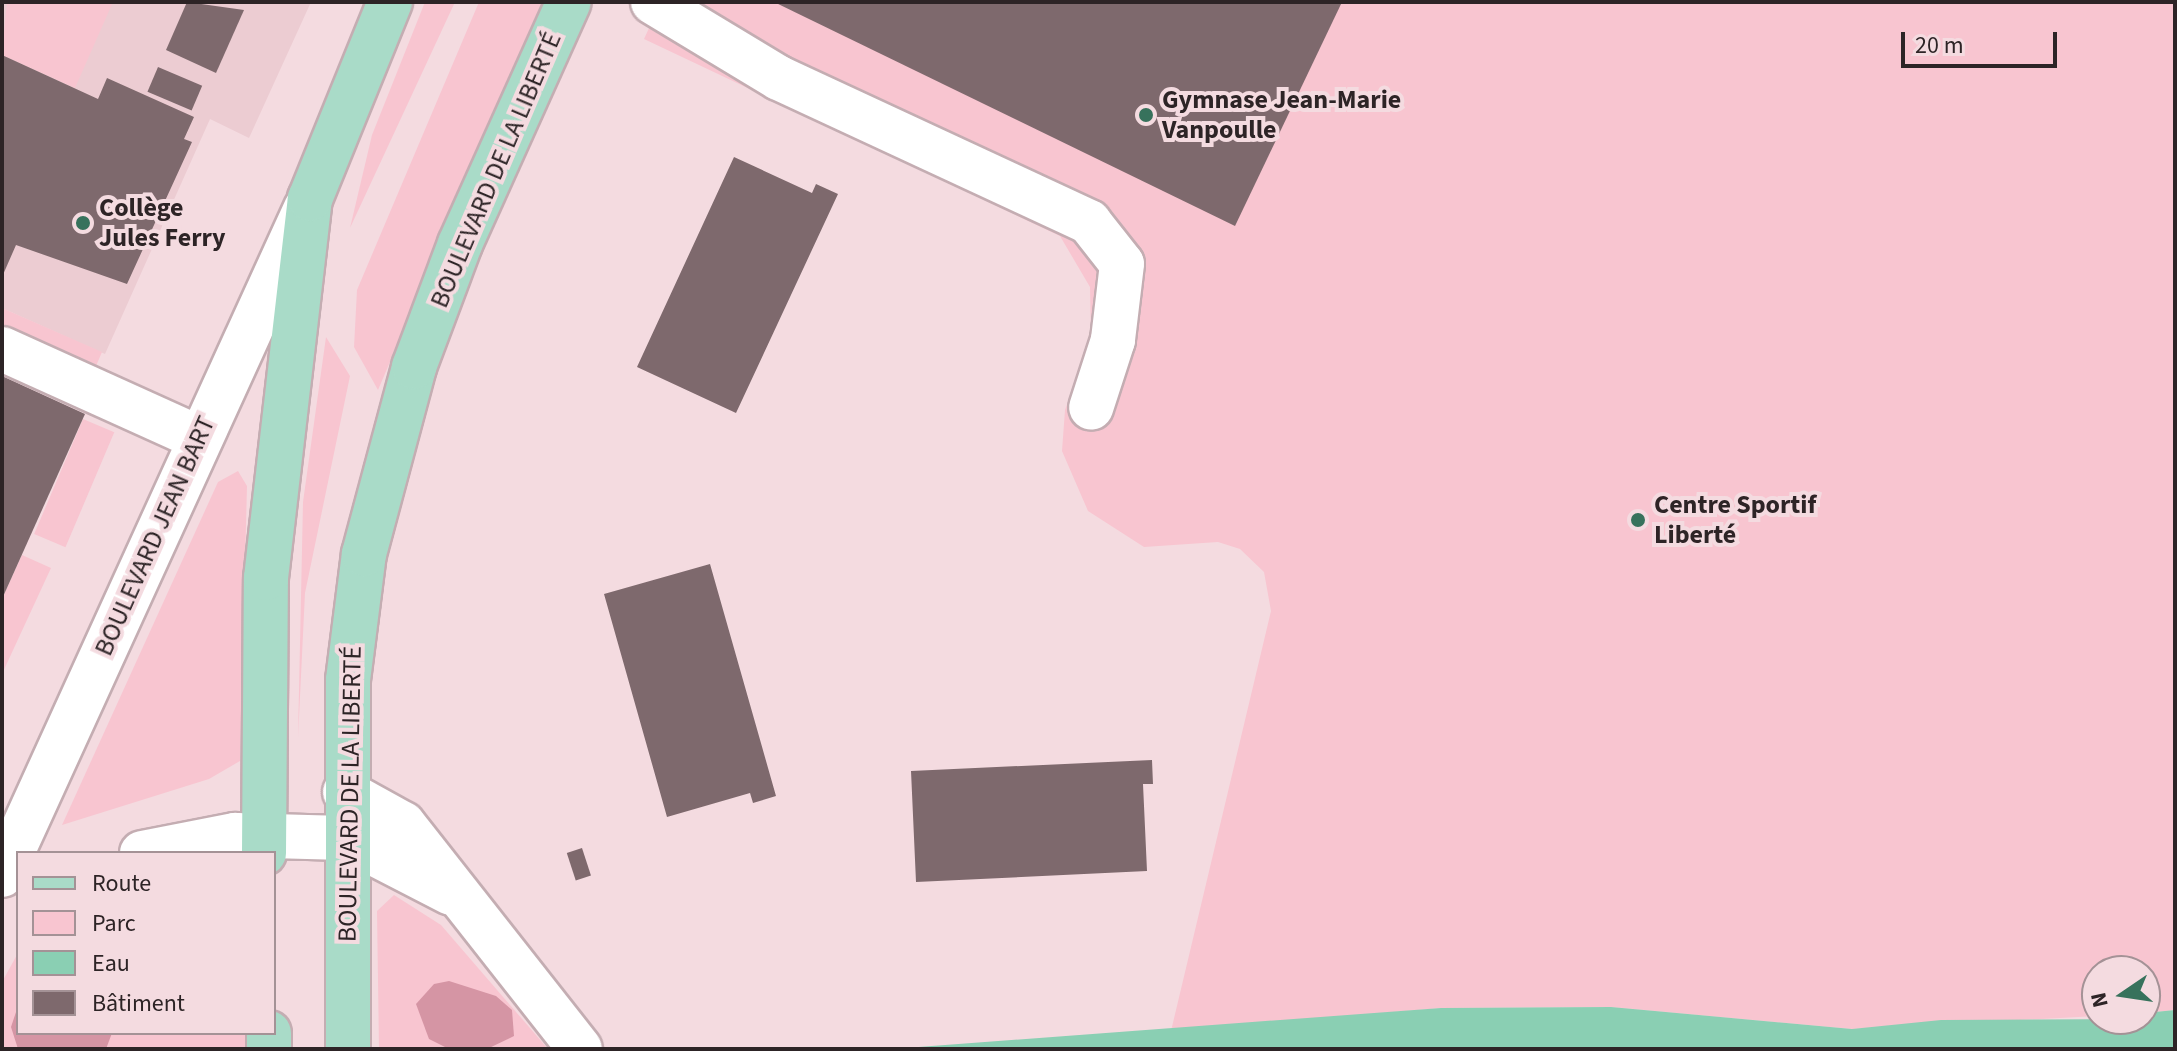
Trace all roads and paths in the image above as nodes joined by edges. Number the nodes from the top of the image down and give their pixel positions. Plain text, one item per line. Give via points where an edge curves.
1 (390, 2) edge
2 (569, 2) edge
3 (653, 2) edge
4 (310, 199) junction
5 (2, 349) edge
6 (1091, 408) dead end
7 (199, 438) junction
8 (345, 792) junction
9 (344, 838) junction
10 (264, 844) edge
11 (169, 851) edge
12 (2, 875) edge
13 (451, 893) junction
14 (567, 1034) edge
15 (348, 1043) edge

1 - 4 main road
2 - 8 main road, BOULEVARD DE LA LIBERTÉ via 460,244 386,456 348,680
3 - 6 street via 779,78 1089,222 1122,264 1113,340
4 - 7 street, BOULEVARD JEAN BART
4 - 10 main road via 266,578
5 - 7 street
7 - 12 street, BOULEVARD JEAN BART
8 - 9 main road, BOULEVARD DE LA LIBERTÉ
8 - 13 street via 403,824
9 - 10 street
9 - 13 street
9 - 15 main road, BOULEVARD DE LA LIBERTÉ
10 - 11 street
13 - 14 street

